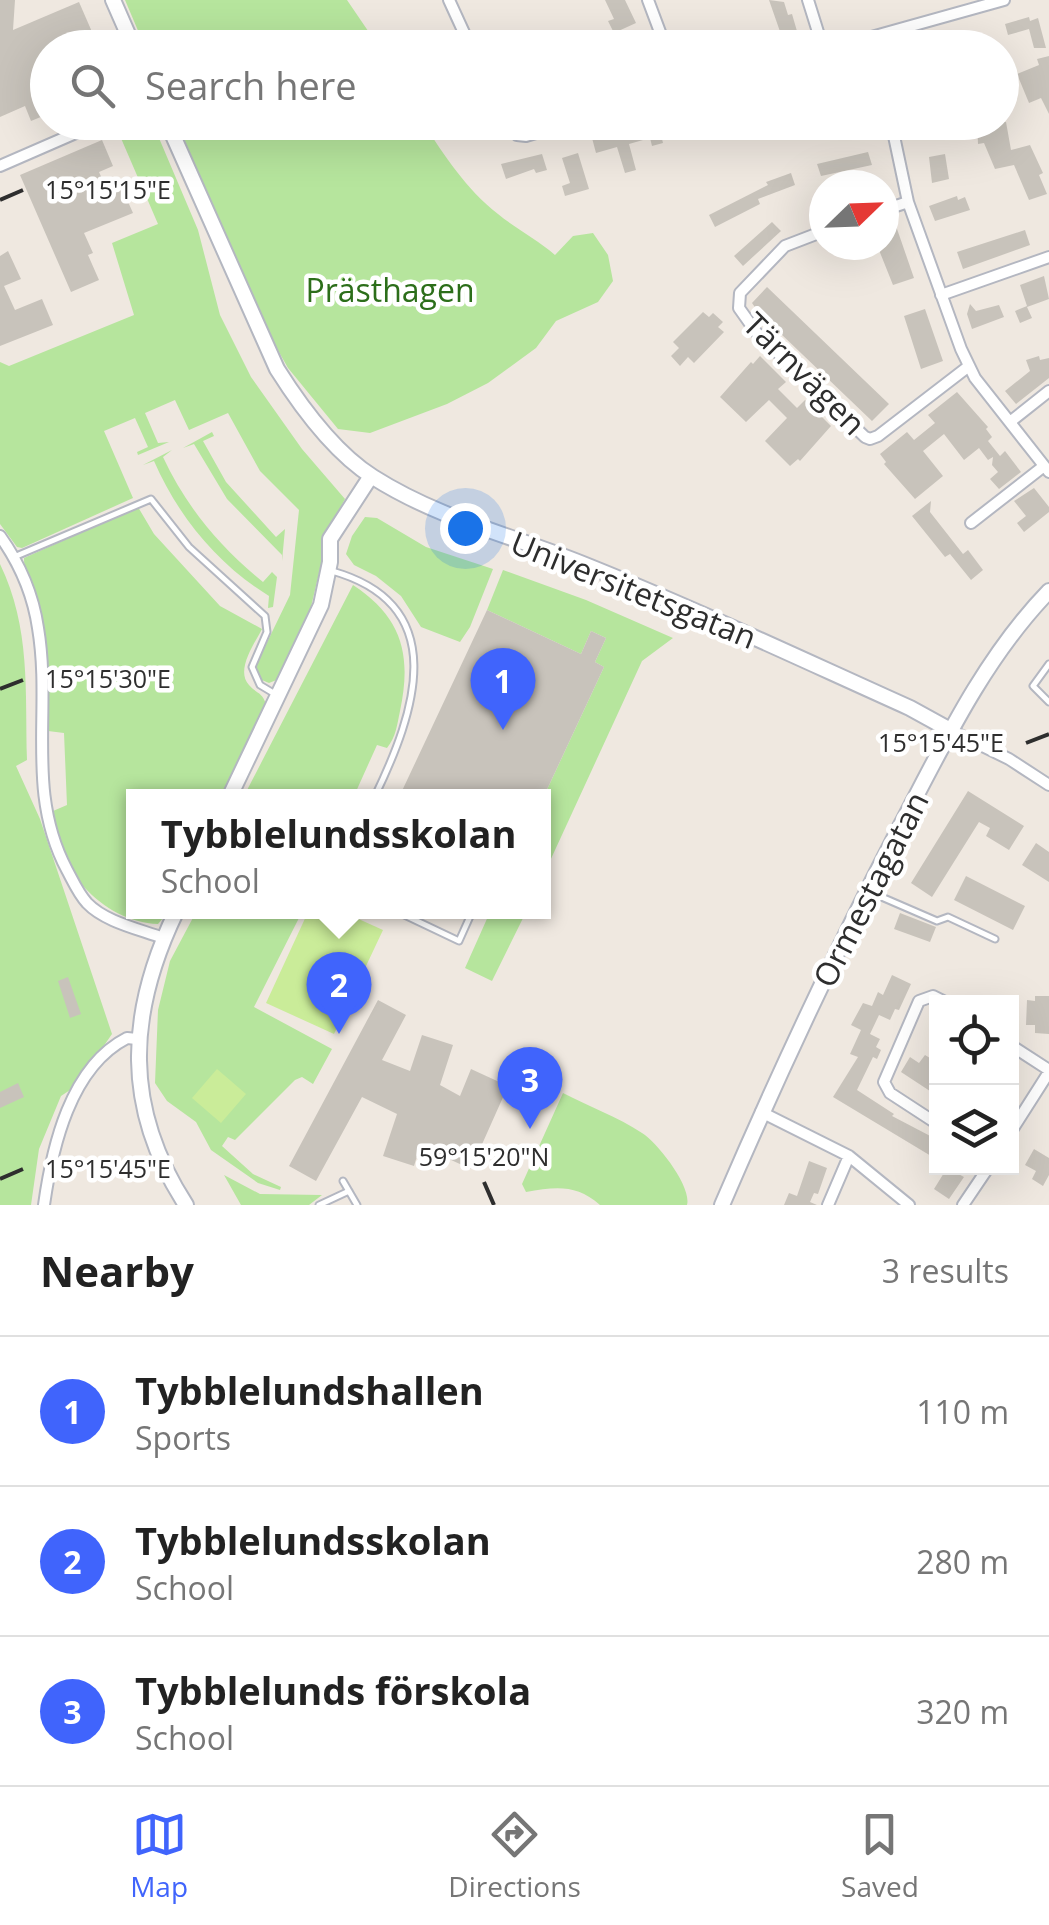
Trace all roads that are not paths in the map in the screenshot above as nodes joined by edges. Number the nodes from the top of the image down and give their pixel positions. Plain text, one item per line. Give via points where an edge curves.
1 (113, 0) edge
2 (450, 0) edge
3 (648, 0) edge
4 (808, 0) edge
5 (953, 0) edge
6 (1004, 0) edge
7 (957, 13) junction
8 (126, 30) edge
9 (464, 30) edge
10 (659, 30) edge
11 (817, 30) edge
12 (909, 30) edge
13 (60, 140) edge
14 (175, 140) edge
15 (895, 140) edge
16 (0, 166) edge
17 (908, 202) junction
18 (899, 205) edge
19 (809, 236) edge
20 (1049, 257) edge
21 (941, 295) junction
22 (969, 366) junction
23 (1049, 391) edge
24 (1010, 422) junction
25 (1047, 469) edge
26 (371, 476) junction
27 (971, 522) dead end
28 (0, 536) edge
29 (14, 556) junction
30 (330, 570) junction
31 (1049, 591) edge
32 (1049, 664) edge
33 (279, 696) junction
34 (1049, 702) edge
35 (950, 730) junction
36 (1049, 786) edge
37 (233, 789) edge
38 (378, 789) edge
39 (868, 891) junction
40 (172, 919) edge
41 (413, 919) edge
42 (469, 919) edge
43 (163, 938) junction
44 (995, 939) dead end
45 (929, 997) edge
46 (137, 1039) junction
47 (1019, 1051) edge
48 (1049, 1071) edge
49 (761, 1112) junction
50 (929, 1118) edge
51 (1019, 1119) edge
52 (849, 1156) junction
53 (983, 1175) edge
54 (343, 1181) dead end
55 (349, 1192) junction
56 (44, 1205) edge
57 (186, 1205) edge
58 (320, 1205) edge
59 (356, 1205) edge
60 (722, 1205) edge
61 (828, 1205) edge
62 (910, 1205) edge
63 (963, 1205) edge

1 - 8 street
2 - 9 street
3 - 10 street
4 - 11 street
5 - 7 street
6 - 7 street
7 - 12 street
13 - 16 street
14 - 26 street, Universitetsgatan via 278,369 337,445
15 - 17 street
17 - 18 street
17 - 21 street
19 - 22 street, Tärnvägen via 785,246 740,293 739,308 865,437 878,436
20 - 21 street
21 - 22 street
22 - 24 street
23 - 24 street
24 - 25 street
25 - 27 street
26 - 30 street via 330,538
26 - 35 street, Universitetsgatan via 440,514 649,590
28 - 29 street
29 - 33 lane via 151,499 189,547 265,616 267,632 252,667 260,685
29 - 43 street via 38,628 41,786 52,837 87,903
30 - 33 street via 322,605
30 - 38 lane via 379,591 396,608 412,646 410,710
31 - 35 street, Ormestagatan via 1017,623
32 - 34 lane via 1034,686
33 - 37 street
35 - 36 street, Universitetsgatan
35 - 39 street, Ormestagatan
39 - 44 lane
39 - 49 street, Ormestagatan
40 - 43 street
41 - 42 lane via 459,940
43 - 46 street
45 - 50 street via 919,1001 884,1082
46 - 56 street via 110,1050 68,1107 54,1143
46 - 57 street via 147,1117
47 - 48 street
48 - 51 street
49 - 52 street
49 - 60 street, Ormestagatan
52 - 61 street
52 - 62 street
53 - 63 street
54 - 55 lane
55 - 58 lane
55 - 59 lane

